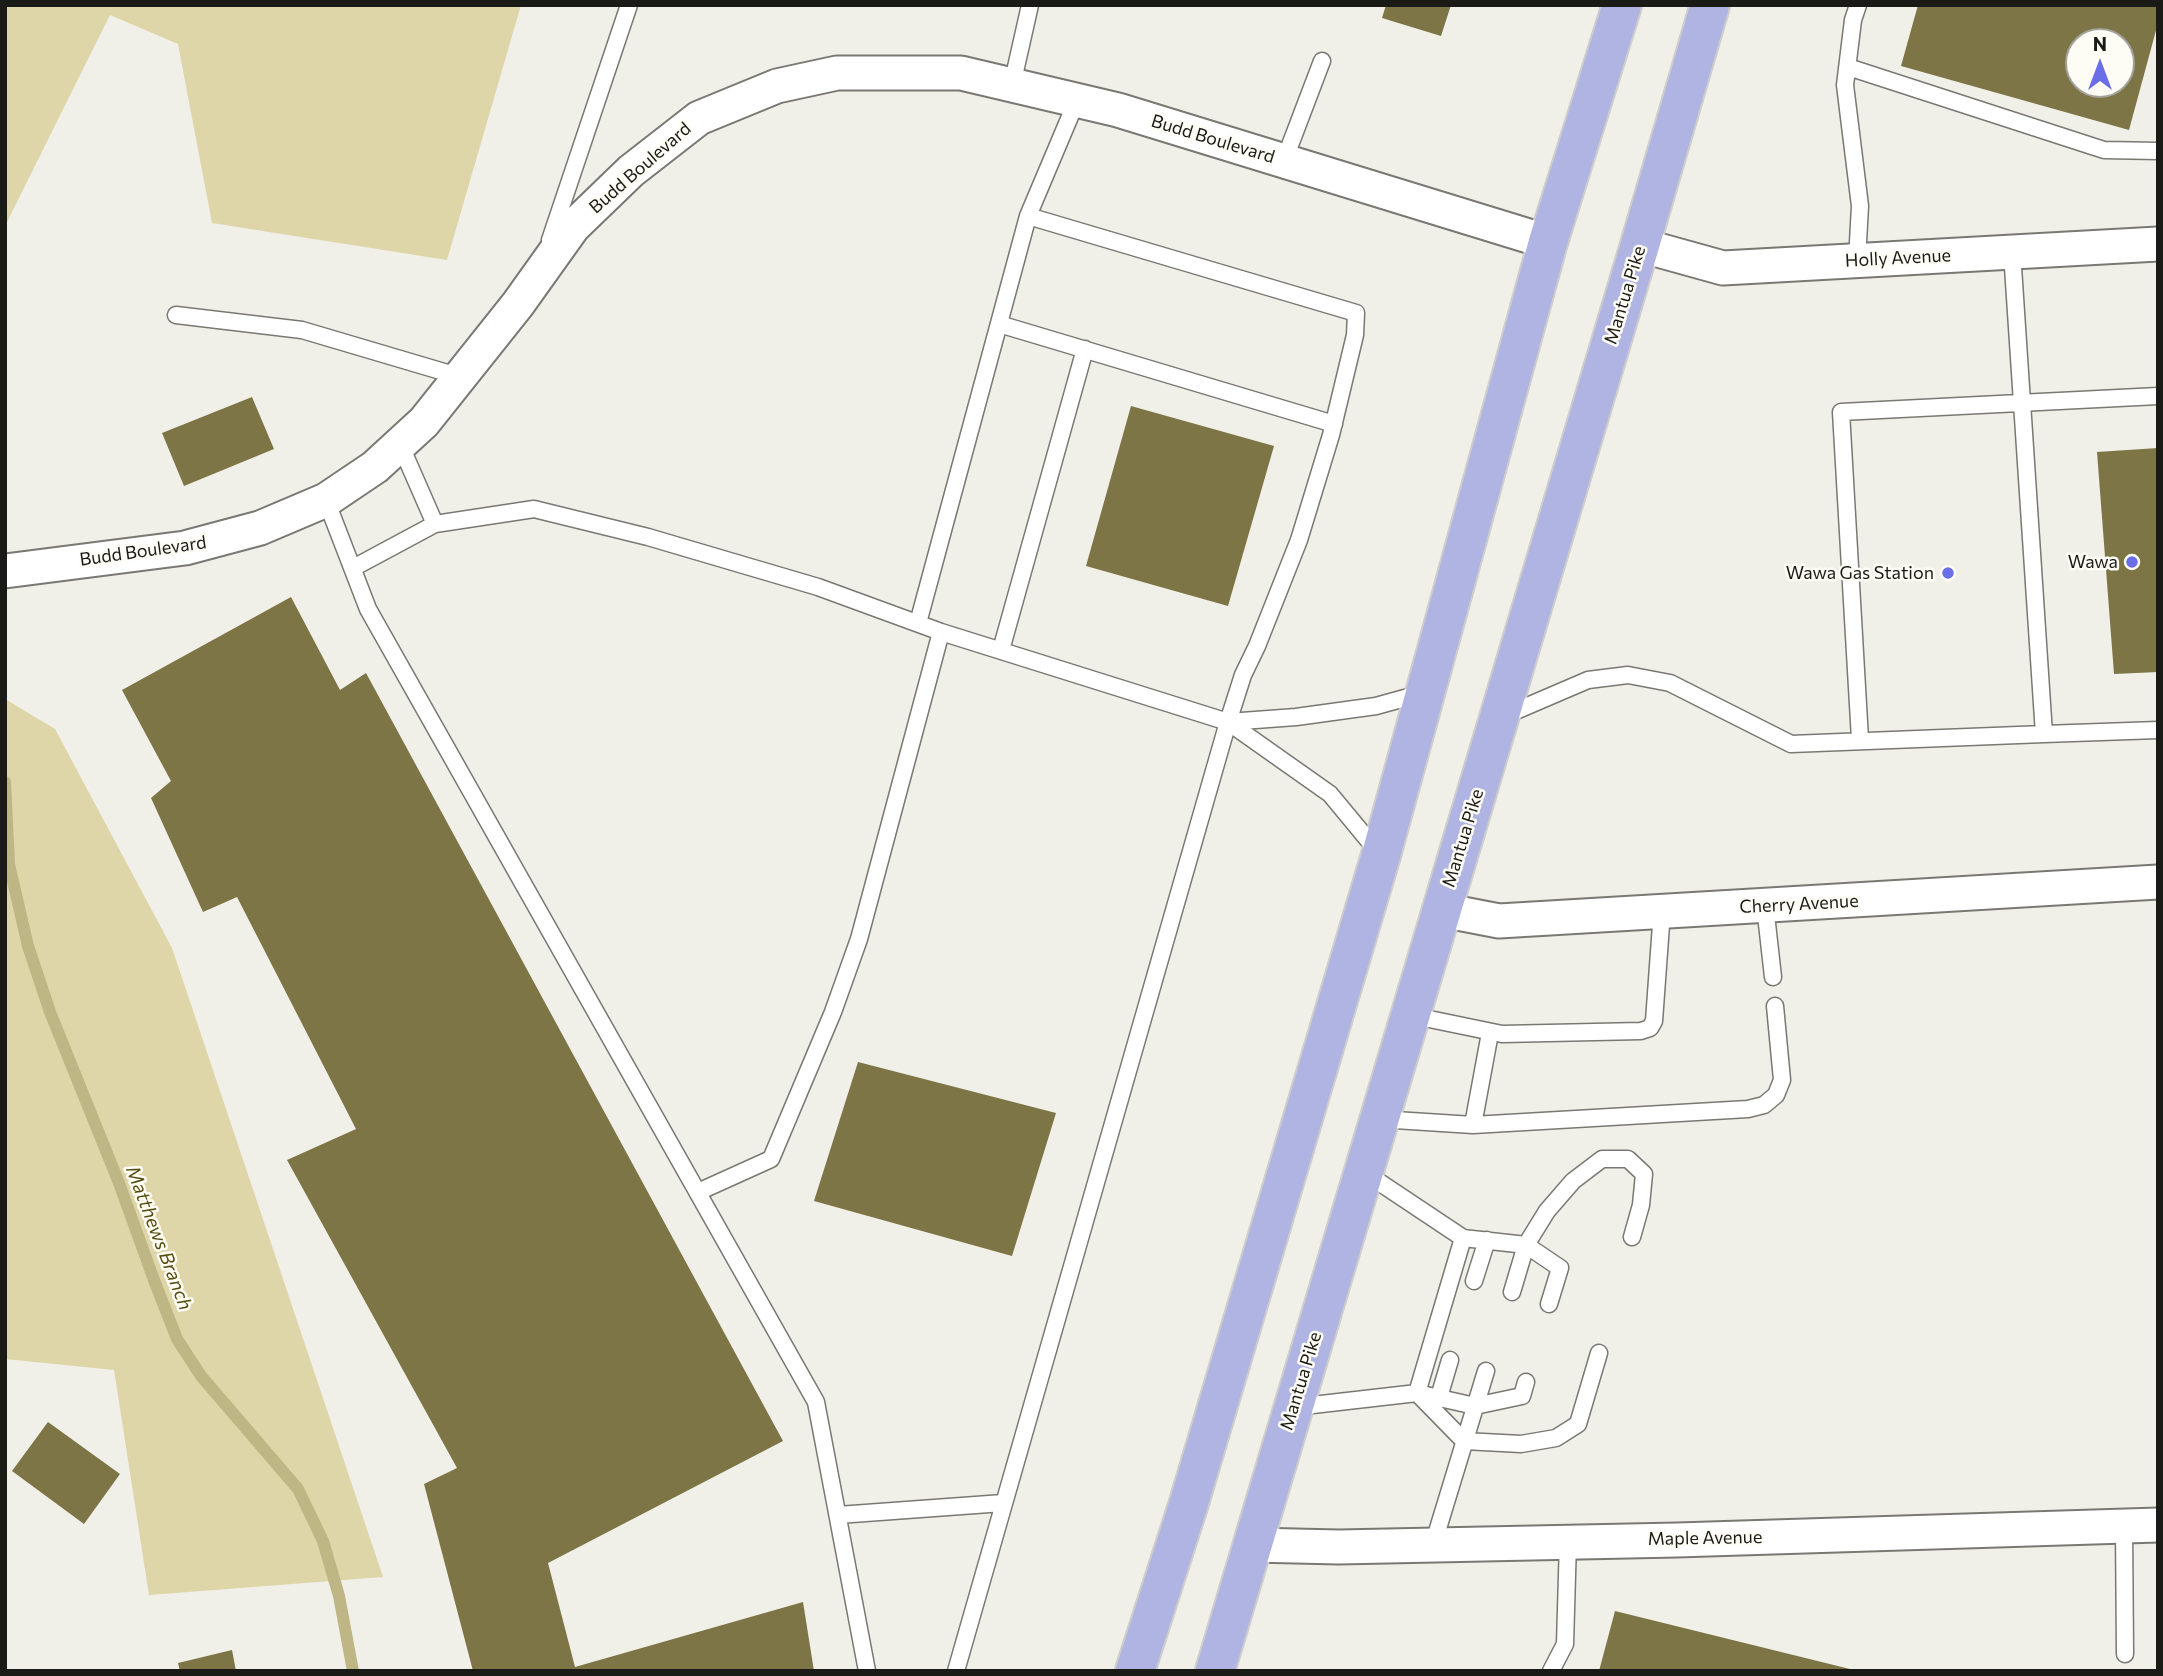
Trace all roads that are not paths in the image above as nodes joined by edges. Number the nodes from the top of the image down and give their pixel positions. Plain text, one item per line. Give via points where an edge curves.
1 (629, 5) edge
2 (1030, 5) edge
3 (1622, 5) edge
4 (1710, 5) edge
5 (1858, 5) edge
6 (1322, 61) dead end
7 (1847, 67) junction
8 (1012, 85) junction
9 (1077, 100) junction
10 (2158, 151) edge
11 (1284, 161) junction
12 (1028, 216) junction
13 (1548, 242) junction
14 (2158, 244) edge
15 (1640, 245) junction
16 (2012, 252) junction
17 (1857, 260) junction
18 (538, 276) junction
19 (176, 315) dead end
20 (999, 324) junction
21 (1085, 349) junction
22 (461, 377) junction
23 (2158, 396) edge
24 (2021, 402) junction
25 (1334, 424) junction
26 (400, 444) junction
27 (326, 500) junction
28 (435, 524) junction
29 (352, 568) junction
30 (5, 571) edge
31 (918, 624) junction
32 (941, 632) junction
33 (1001, 650) junction
34 (1427, 692) junction
35 (1499, 718) junction
36 (1228, 722) junction
37 (2158, 730) edge
38 (2044, 734) junction
39 (1860, 739) junction
40 (1381, 855) junction
41 (2158, 882) edge
42 (1765, 906) junction
43 (1442, 910) junction
44 (1662, 911) junction
45 (1773, 977) dead end
46 (1775, 1006) dead end
47 (1410, 1015) junction
48 (1490, 1033) junction
49 (1380, 1119) junction
50 (1473, 1125) junction
51 (1364, 1171) junction
52 (698, 1192) junction
53 (1632, 1237) dead end
54 (1463, 1238) junction
55 (1487, 1240) junction
56 (1526, 1245) junction
57 (1474, 1281) dead end
58 (1512, 1292) dead end
59 (1549, 1304) dead end
60 (1599, 1353) dead end
61 (1450, 1360) dead end
62 (1486, 1371) dead end
63 (1526, 1382) dead end
64 (1417, 1393) junction
65 (1439, 1397) junction
66 (1475, 1406) junction
67 (1293, 1407) junction
68 (1464, 1441) junction
69 (1003, 1503) junction
70 (838, 1515) junction
71 (2158, 1525) edge
72 (2124, 1527) junction
73 (1568, 1541) junction
74 (1252, 1545) junction
75 (1433, 1545) junction
76 (2125, 1654) dead end
77 (867, 1671) edge
78 (956, 1671) edge
79 (1135, 1671) edge
80 (1215, 1671) edge
81 (1551, 1671) edge

1 - 18 lane
2 - 8 lane
3 - 13 main road
4 - 15 main road, Mantua Pike
5 - 7 lane
6 - 11 lane
7 - 10 lane via 2104,150
7 - 17 lane via 1845,85 1860,206
8 - 9 street, Budd Boulevard
8 - 18 street, Budd Boulevard via 961,73 837,73 777,86 699,118 631,171 573,227
9 - 11 street, Budd Boulevard
9 - 12 lane
11 - 13 street, Budd Boulevard
12 - 20 lane
12 - 25 lane via 1356,313
13 - 34 main road
14 - 16 street, Holly Avenue
15 - 17 street, Holly Avenue via 1723,268
15 - 35 main road, Mantua Pike
16 - 17 street, Holly Avenue
16 - 24 lane
18 - 22 street, Budd Boulevard
19 - 22 lane via 302,330
20 - 21 lane
20 - 31 lane
21 - 25 lane
21 - 33 lane
22 - 26 street, Budd Boulevard
23 - 24 lane
24 - 38 lane
24 - 39 lane via 1841,412
25 - 36 lane via 1300,540
26 - 27 street, Budd Boulevard
26 - 28 lane
27 - 29 lane
27 - 30 street, Budd Boulevard via 260,528 185,548
28 - 29 lane
28 - 31 lane via 534,509 792,579
29 - 52 lane via 368,609
31 - 32 lane
32 - 33 lane
32 - 52 lane via 859,939 771,1159
33 - 36 lane
34 - 36 lane via 1376,706
34 - 40 main road
35 - 39 lane via 1588,680 1628,675 1671,683 1791,744
35 - 43 main road, Mantua Pike
36 - 40 lane via 1330,794
36 - 69 lane
37 - 38 lane
38 - 39 lane
40 - 79 main road
41 - 42 street, Cherry Avenue
42 - 44 street, Cherry Avenue
42 - 45 lane
43 - 44 street, Cherry Avenue via 1499,921
43 - 47 main road, Mantua Pike
44 - 48 lane via 1650,1028
46 - 50 lane via 1782,1080 1776,1095 1764,1105
47 - 48 lane
47 - 49 main road, Mantua Pike
48 - 50 lane
49 - 50 lane
49 - 51 main road, Mantua Pike
51 - 54 lane
51 - 67 main road, Mantua Pike
52 - 70 lane via 816,1402
53 - 56 lane via 1644,1174 1628,1159 1602,1159 1555,1200
54 - 55 lane
54 - 64 lane
55 - 56 lane
55 - 57 lane
56 - 58 lane
56 - 59 lane via 1560,1268
60 - 68 lane via 1578,1424 1556,1438 1521,1444
61 - 65 lane
62 - 66 lane
63 - 66 lane via 1522,1396
64 - 65 lane
64 - 67 lane
64 - 68 lane
65 - 66 lane
66 - 68 lane
67 - 74 main road, Mantua Pike
68 - 75 lane
69 - 70 lane
69 - 78 lane
70 - 77 lane
71 - 72 street, Maple Avenue
72 - 73 street, Maple Avenue
72 - 76 lane
73 - 75 street, Maple Avenue
73 - 81 lane via 1565,1644
74 - 75 street, Maple Avenue
74 - 80 main road, Mantua Pike

